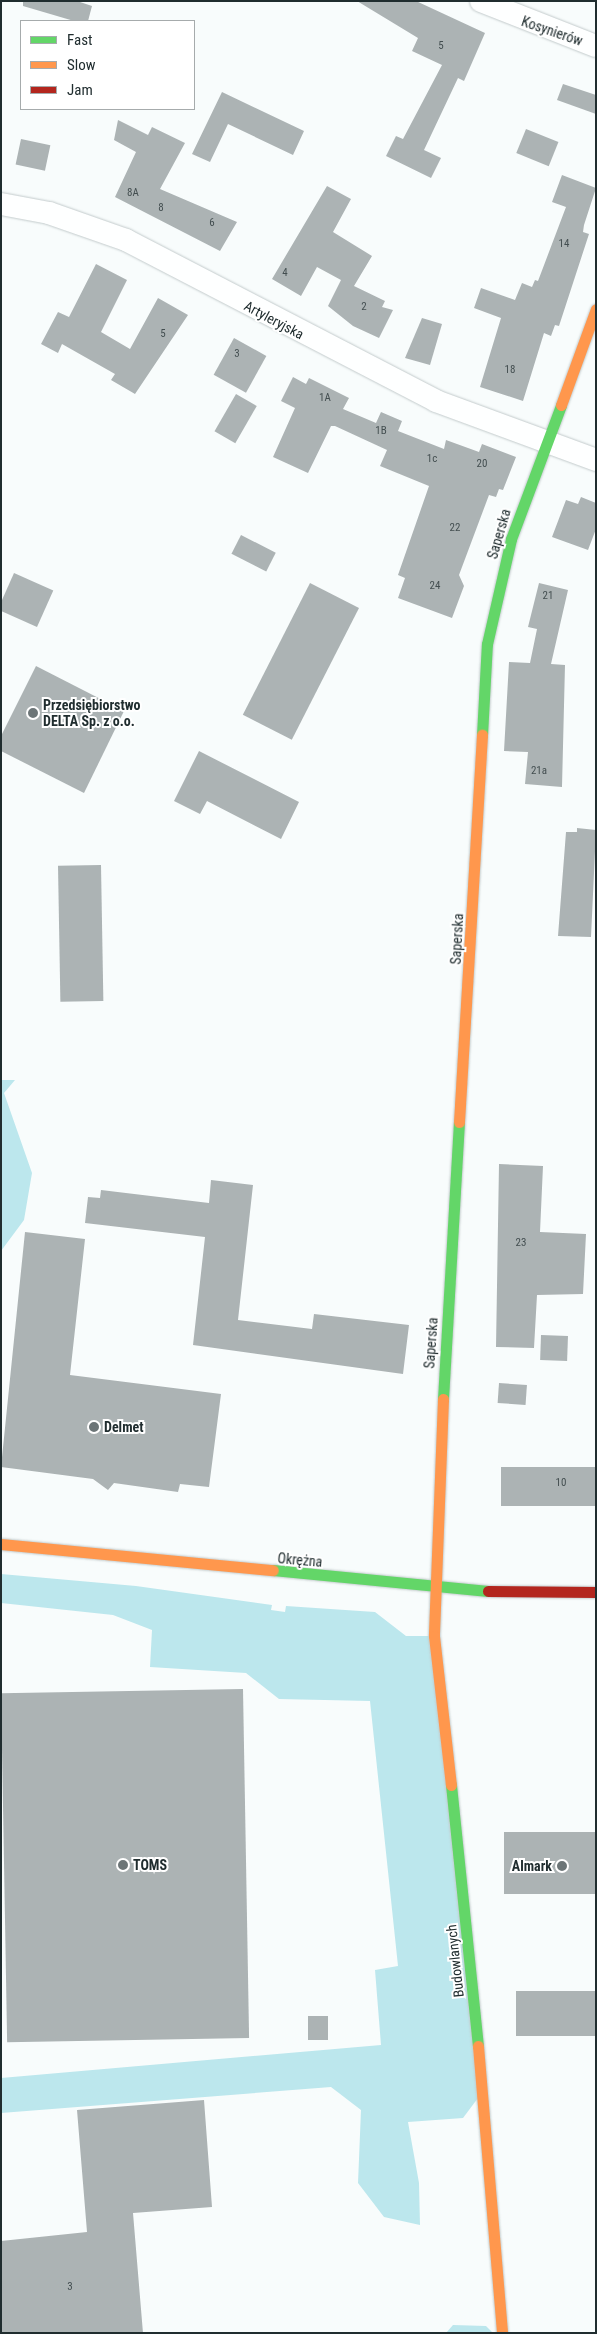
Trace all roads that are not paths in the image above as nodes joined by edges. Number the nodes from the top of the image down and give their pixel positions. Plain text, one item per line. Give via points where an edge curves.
1 (481, 1) edge
2 (596, 46) edge
3 (1, 204) edge
4 (596, 309) edge
5 (545, 443) junction
6 (596, 460) edge
7 (1, 1544) edge
8 (432, 1587) junction
9 (596, 1592) edge
10 (502, 2333) edge

1 - 2 street, Kosynierów
3 - 5 street, Artyleryjska via 49,213 126,240 436,401
4 - 5 street, Saperska
5 - 6 street, Artyleryjska
5 - 8 street, Saperska via 510,539 487,644
7 - 8 street, Okrężna
8 - 9 street, Okrężna
8 - 10 street, Budowlanych via 472,1960

